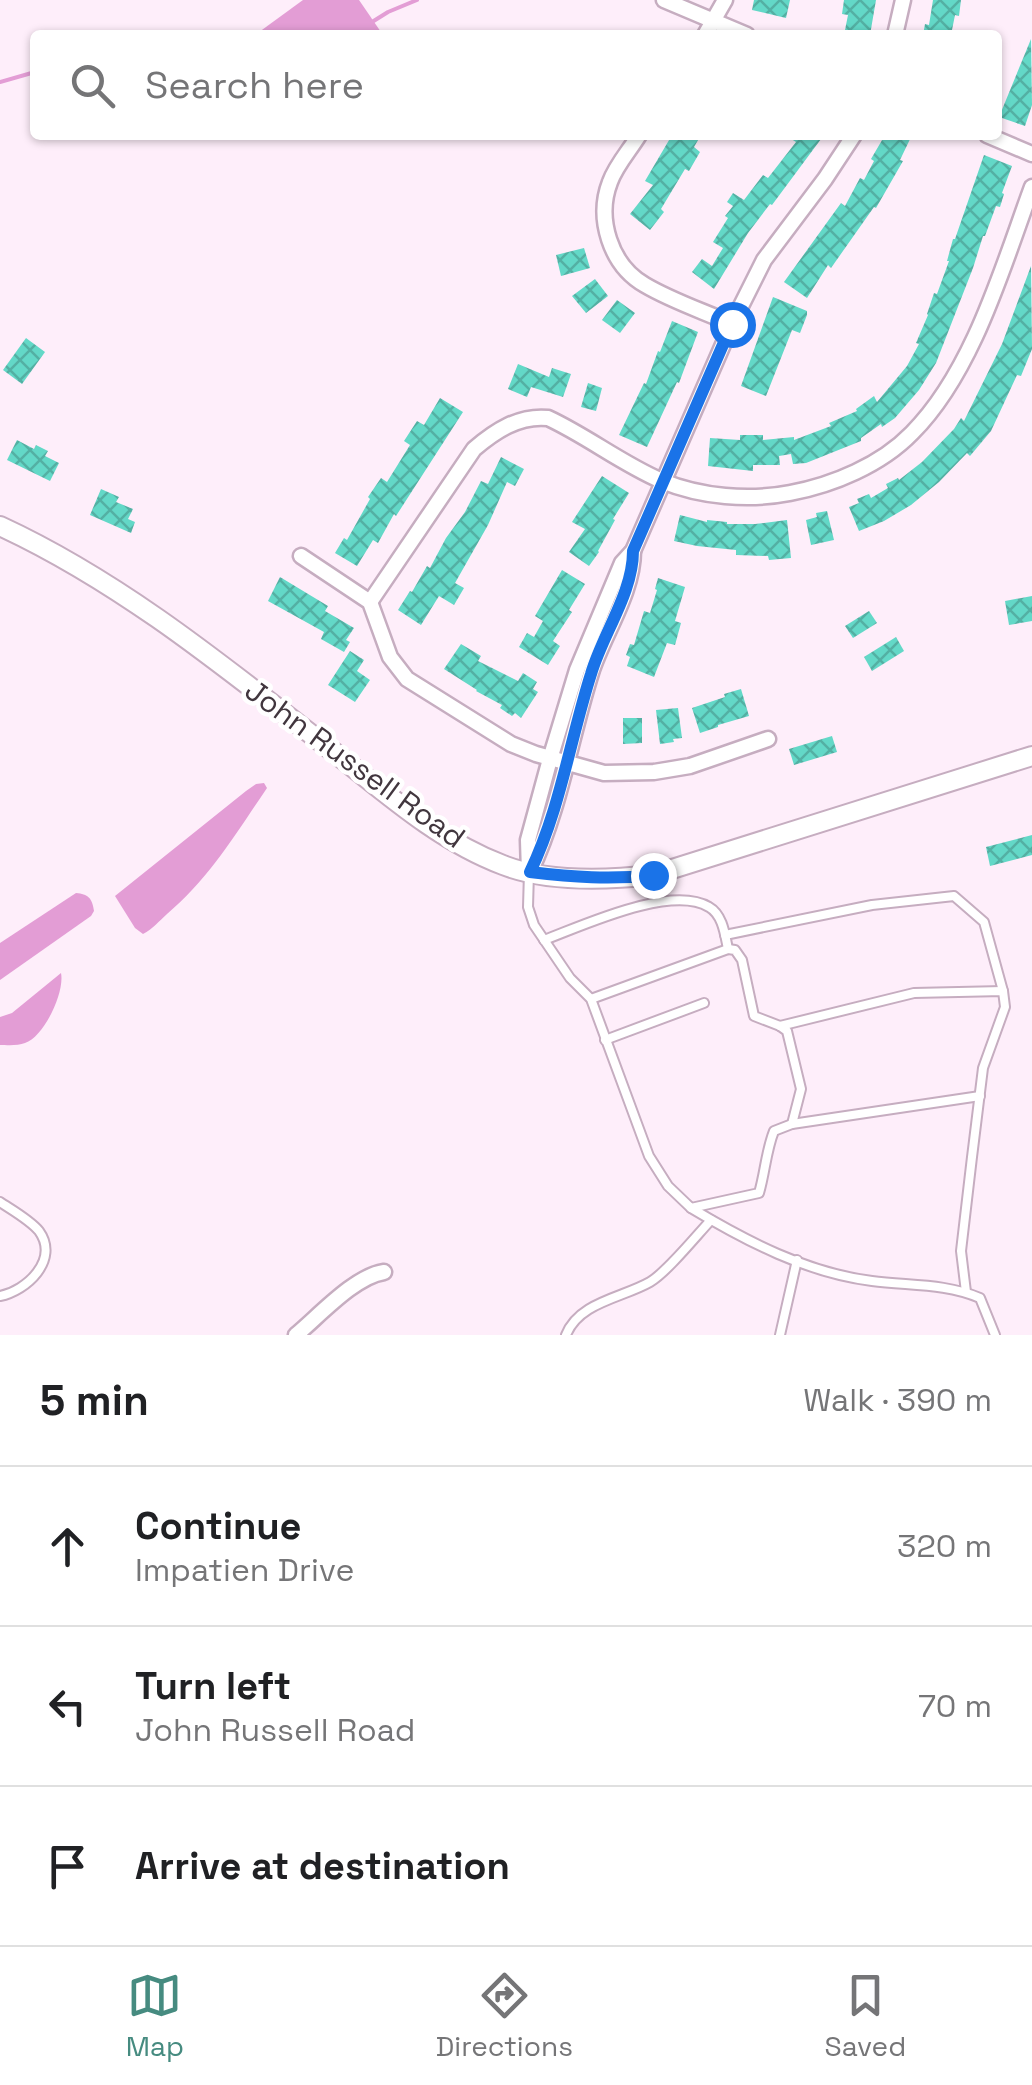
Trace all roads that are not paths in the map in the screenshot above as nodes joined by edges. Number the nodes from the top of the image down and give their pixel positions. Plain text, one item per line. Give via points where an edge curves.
1 (664, 0) edge
2 (724, 0) edge
3 (903, 0) edge
4 (714, 21) junction
5 (708, 30) edge
6 (735, 30) edge
7 (897, 30) edge
8 (637, 140) edge
9 (851, 140) edge
10 (999, 140) edge
11 (1032, 154) edge
12 (1032, 187) edge
13 (732, 324) junction
14 (664, 482) junction
15 (0, 526) edge
16 (633, 551) junction
17 (301, 556) dead end
18 (370, 602) junction
19 (768, 740) dead end
20 (1032, 756) edge
21 (550, 759) junction
22 (566, 763) junction
23 (530, 872) junction
24 (725, 935) junction
25 (544, 940) junction
26 (728, 949) junction
27 (1003, 991) junction
28 (590, 999) junction
29 (704, 1003) dead end
30 (780, 1026) junction
31 (605, 1040) junction
32 (980, 1096) junction
33 (792, 1124) junction
34 (0, 1202) edge
35 (691, 1208) junction
36 (711, 1220) junction
37 (797, 1260) junction
38 (384, 1272) dead end
39 (966, 1292) junction
40 (0, 1296) edge
41 (296, 1335) edge
42 (566, 1335) edge
43 (780, 1335) edge
44 (994, 1335) edge

1 - 4 street
2 - 4 street
3 - 7 street
4 - 5 street
4 - 6 street
8 - 13 street via 605,200 611,246 642,284
9 - 13 street via 764,260
10 - 11 street
12 - 14 street via 968,353 912,434 873,462 809,490 740,497
13 - 14 street
14 - 16 street
14 - 18 street via 548,418 495,430 456,472
15 - 23 street, John Russell Road via 160,620 436,832
16 - 21 street via 577,670
16 - 22 street via 633,570 592,670
17 - 18 street
18 - 21 street via 390,657 407,678 511,744
19 - 22 street via 654,772 604,773
20 - 23 street, John Russell Road via 653,875 587,879
21 - 22 street
21 - 23 street via 528,840
22 - 23 street
23 - 25 lane via 528,907
24 - 25 lane via 710,908 672,901 632,907
24 - 26 lane
24 - 27 lane via 872,904 954,896 984,922
25 - 28 lane
26 - 28 lane
26 - 30 lane via 742,960 754,1016
27 - 30 lane via 914,993
27 - 32 lane via 1005,1007
28 - 31 lane
29 - 31 lane
30 - 33 lane via 787,1031 801,1089
31 - 35 lane via 649,1156
32 - 33 lane
32 - 39 lane via 961,1251
33 - 35 lane via 774,1131 758,1193
34 - 40 lane via 38,1231 44,1244 37,1274
35 - 36 lane
36 - 37 lane
36 - 42 lane via 653,1280 580,1313
37 - 39 lane via 871,1281
37 - 43 lane
38 - 41 street via 361,1280
39 - 44 lane via 980,1298

